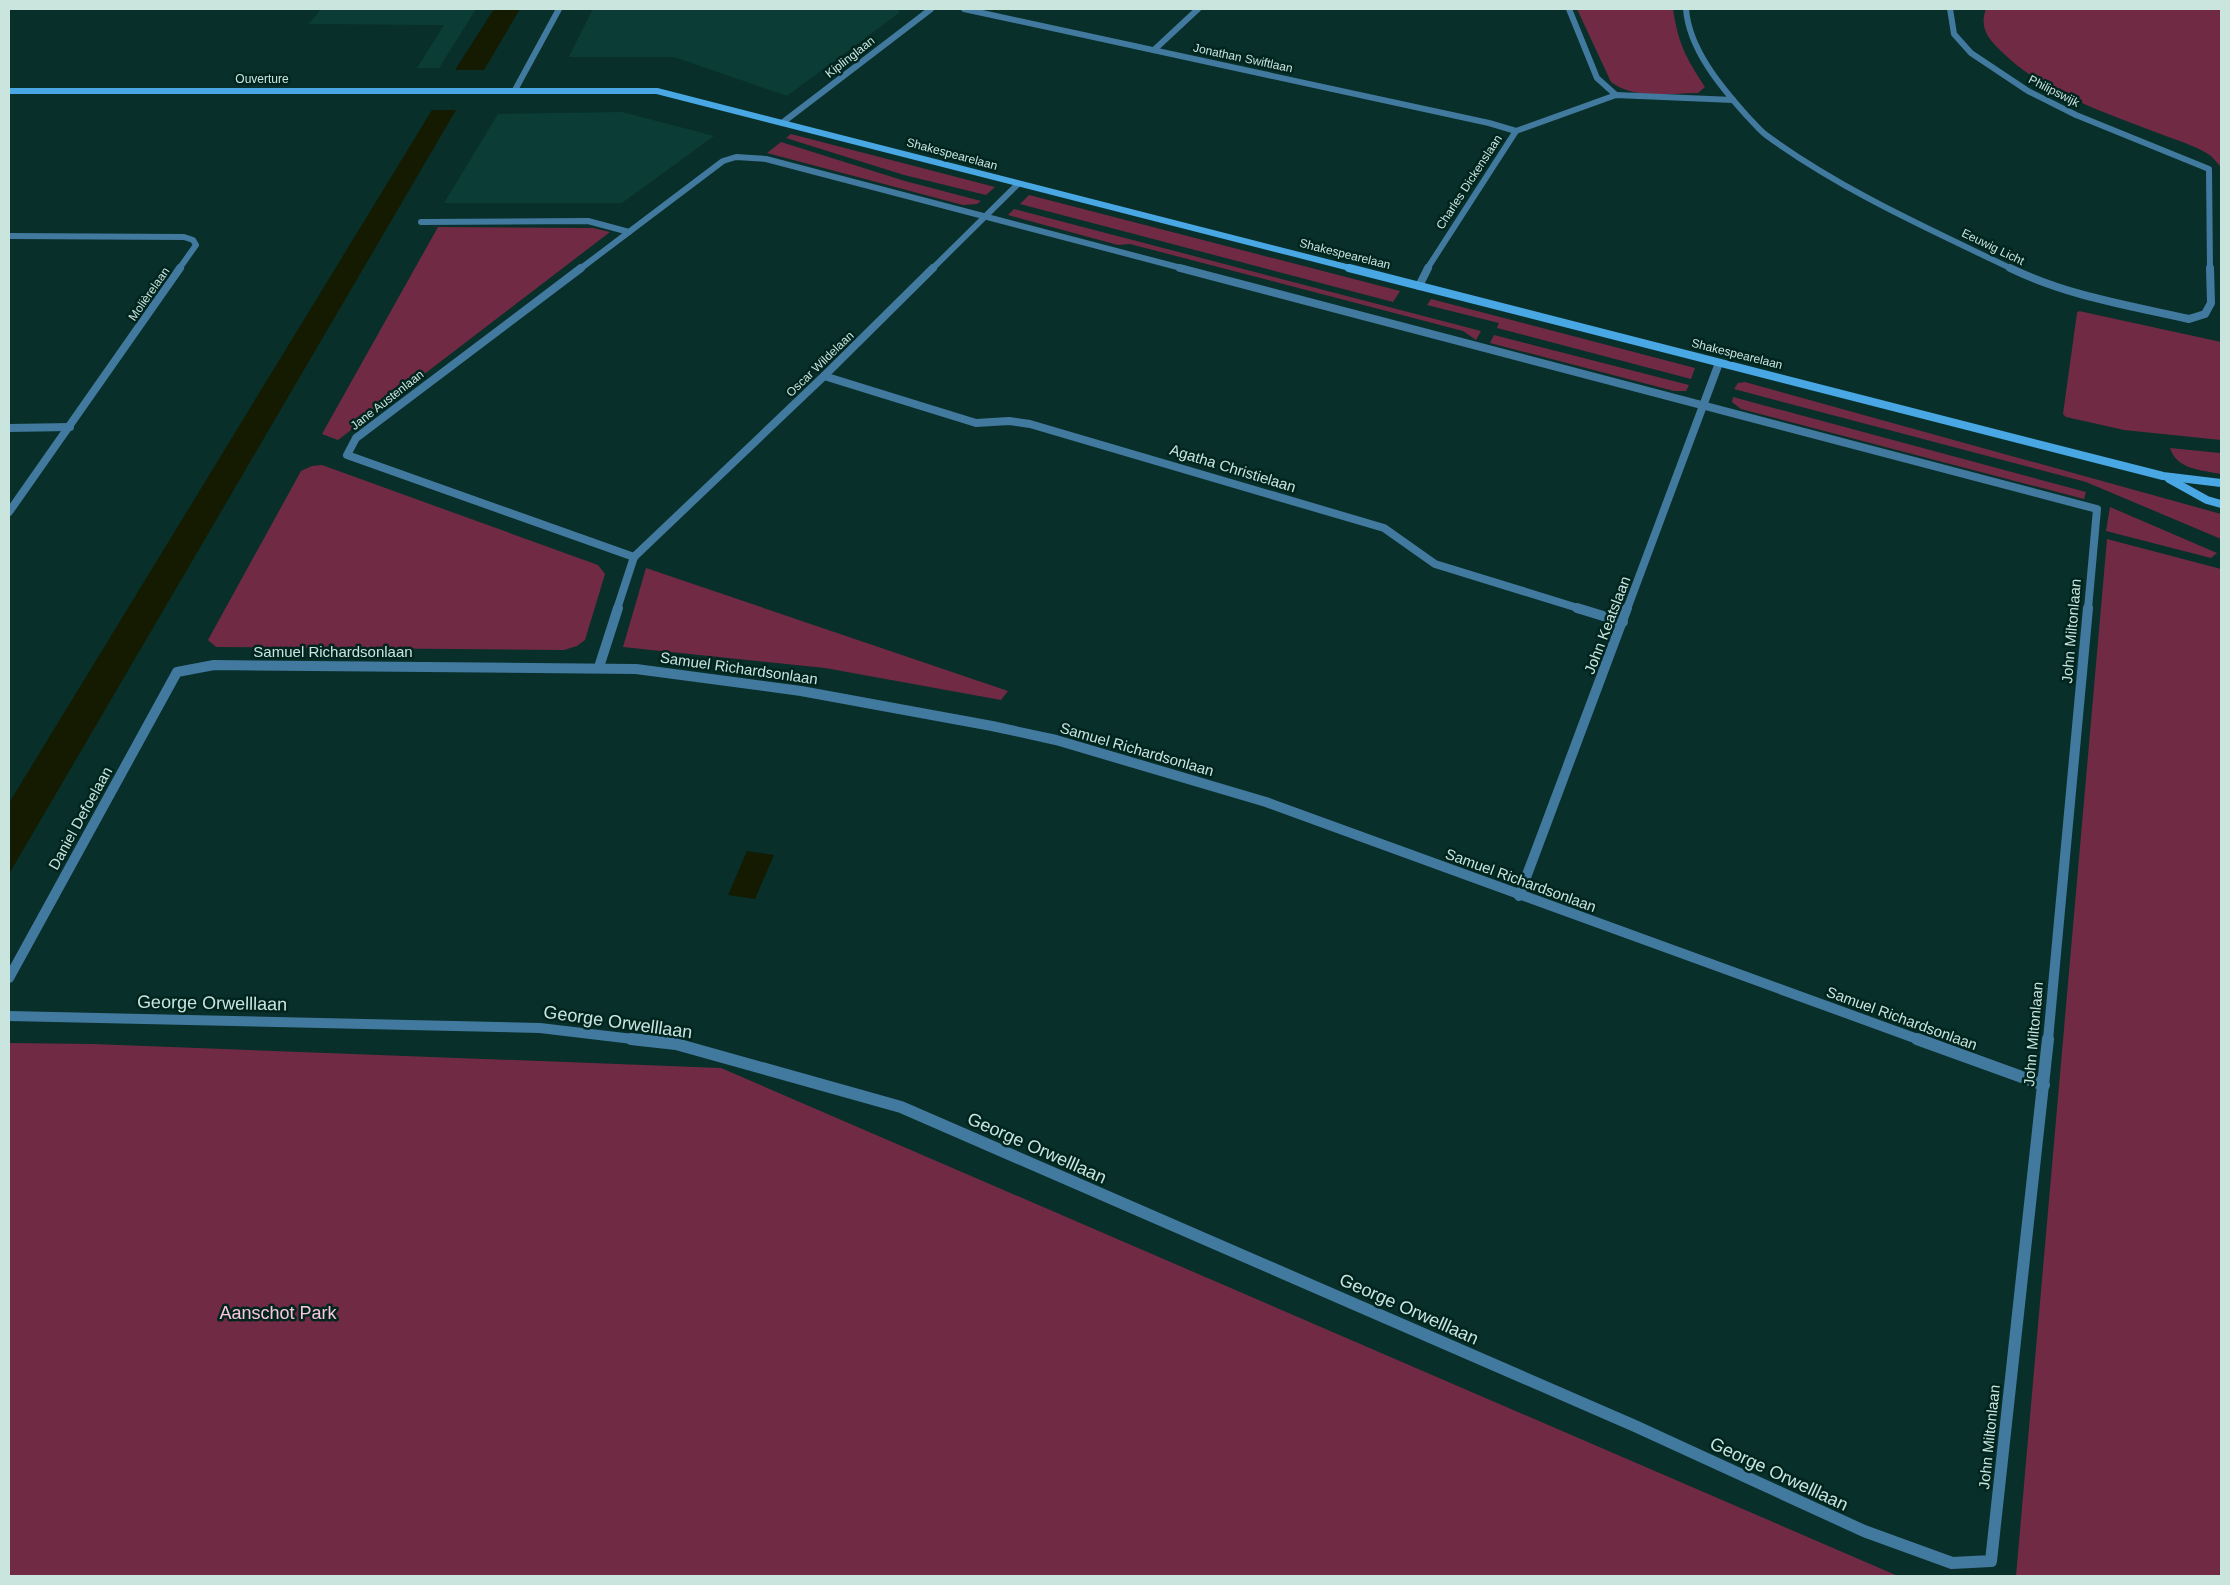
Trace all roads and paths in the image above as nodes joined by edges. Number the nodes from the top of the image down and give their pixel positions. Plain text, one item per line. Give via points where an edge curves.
1 (558, 9) edge
2 (931, 9) edge
3 (964, 9) edge
4 (1198, 9) edge
5 (1569, 9) edge
6 (1686, 9) edge
7 (1950, 9) edge
8 (1154, 50) junction
9 (9, 90) edge
10 (515, 90) junction
11 (1616, 94) junction
12 (1733, 100) junction
13 (782, 123) junction
14 (1516, 131) junction
15 (2180, 156) joint
16 (1018, 184) junction
17 (986, 217) junction
18 (421, 222) dead end
19 (629, 232) junction
20 (9, 236) edge
21 (1419, 286) junction
22 (1719, 363) junction
23 (824, 376) junction
24 (1704, 405) junction
25 (70, 427) junction
26 (9, 428) edge
27 (2163, 476) junction
28 (2221, 483) edge
29 (2221, 504) edge
30 (9, 512) edge
31 (634, 557) junction
32 (1623, 622) junction
33 (599, 667) junction
34 (177, 672) joint
35 (1519, 896) junction
36 (9, 978) edge
37 (9, 1016) edge
38 (2044, 1085) junction
39 (1990, 1561) joint

1 - 10 street
2 - 13 street, Kiplinglaan
3 - 8 street, Jonathan Swiftlaan
4 - 8 street
5 - 11 street via 1597,78
6 - 12 street, Eeuwig Licht via 1687,22 1705,62
7 - 15 street, Philipswijk via 1954,34 1971,53 2028,91 2076,115
8 - 14 street, Jonathan Swiftlaan
9 - 10 street, Ouverture
10 - 13 street, Shakespearelaan via 657,91
11 - 12 street, Charles Dickenslaan
11 - 14 street, Charles Dickenslaan
12 - 15 street, Eeuwig Licht via 1764,134 1876,203 2026,275 2074,294 2189,319 2204,314 2211,302 2209,169
13 - 16 street, Shakespearelaan
14 - 21 street, Charles Dickenslaan via 1431,262
16 - 17 street, Oscar Wildelaan
16 - 21 street, Shakespearelaan
17 - 19 street, Jane Austenlaan via 766,158 736,157 724,161
17 - 23 street, Oscar Wildelaan
17 - 24 street
18 - 19 street via 588,221
19 - 31 street, Jane Austenlaan via 356,438 347,455
20 - 25 street, Molièrelaan via 184,237 196,245
21 - 22 street, Shakespearelaan
22 - 24 street, John Keatslaan
22 - 27 street, Shakespearelaan
23 - 31 street, Oscar Wildelaan
23 - 32 street, Agatha Christielaan via 976,423 1009,421 1040,426 1384,528 1435,564
24 - 32 street, John Keatslaan
24 - 38 street, John Miltonlaan via 2097,509
25 - 26 street
25 - 30 street, Molièrelaan
27 - 28 street, Shakespearelaan
27 - 29 street, Shakespearelaan
31 - 33 street
32 - 35 street, John Keatslaan
33 - 34 street, Samuel Richardsonlaan via 214,665
33 - 35 street, Samuel Richardsonlaan via 801,691 1056,740 1266,802
34 - 36 street, Daniel Defoelaan
35 - 38 street, Samuel Richardsonlaan
37 - 39 street, George Orwelllaan via 540,1028 676,1044 901,1107 1626,1422 1864,1532 1952,1563
38 - 39 street, John Miltonlaan

